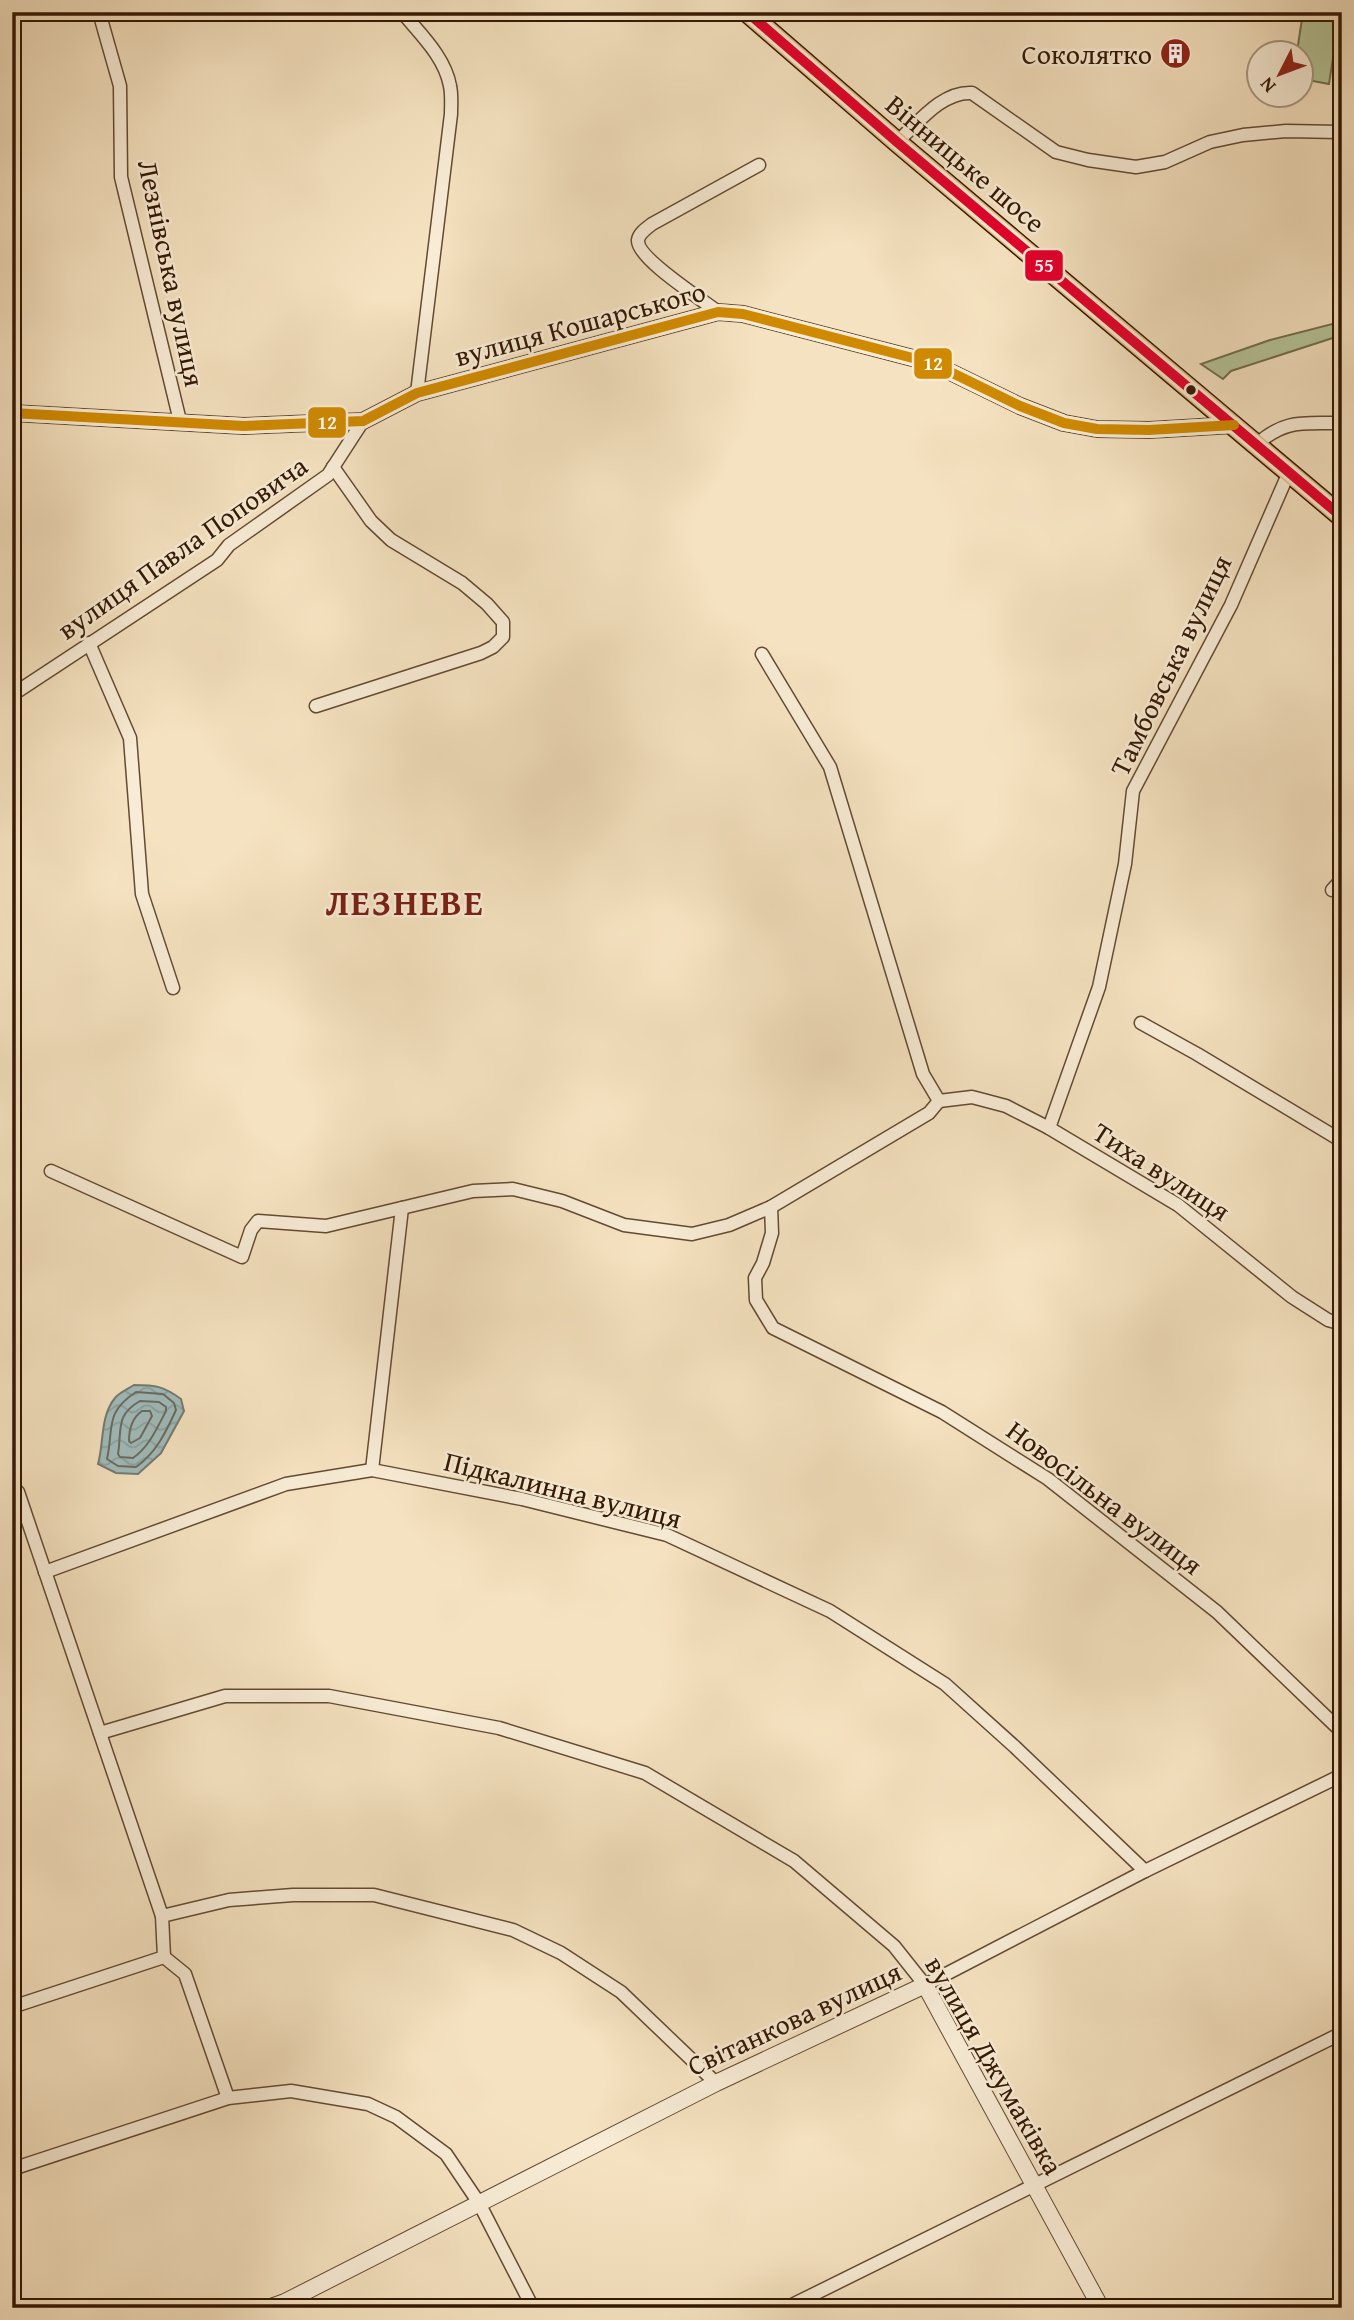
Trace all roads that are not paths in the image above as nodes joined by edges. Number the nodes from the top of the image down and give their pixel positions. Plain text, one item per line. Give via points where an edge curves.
1 (99, 12) edge
2 (402, 12) edge
3 (747, 12) edge
4 (1342, 117) edge
5 (1340, 132) junction
6 (897, 142) junction
7 (759, 165) dead end
8 (1342, 181) edge
9 (719, 312) junction
10 (417, 393) junction
11 (12, 413) edge
12 (180, 421) junction
13 (363, 421) junction
14 (1342, 423) edge
15 (1234, 425) junction
16 (1256, 445) junction
17 (333, 467) junction
18 (1289, 472) junction
19 (1342, 517) edge
20 (89, 643) junction
21 (762, 654) dead end
22 (12, 695) edge
23 (316, 706) dead end
24 (1342, 879) edge
25 (1332, 890) dead end
26 (173, 988) dead end
27 (1141, 1023) dead end
28 (939, 1101) junction
29 (1049, 1128) junction
30 (1342, 1141) edge
31 (51, 1171) dead end
32 (771, 1207) junction
33 (402, 1208) junction
34 (1342, 1324) edge
35 (372, 1470) junction
36 (12, 1486) edge
37 (45, 1572) junction
38 (1342, 1732) edge
39 (100, 1733) junction
40 (1342, 1775) edge
41 (1145, 1871) junction
42 (162, 1916) junction
43 (164, 1957) junction
44 (925, 1985) junction
45 (12, 2007) edge
46 (1342, 2033) edge
47 (716, 2083) junction
48 (229, 2098) junction
49 (12, 2169) edge
50 (1033, 2184) junction
51 (479, 2203) junction
52 (268, 2308) edge
53 (533, 2308) edge
54 (786, 2308) edge
55 (1101, 2308) edge

1 - 12 street, Лезнівська вулиця via 120,86 121,177
2 - 10 street via 428,42 450,86 451,114
3 - 6 main road, Вінницьке шосе
4 - 5 street
5 - 6 street via 1243,135 1210,142 1166,162 1136,167 1056,152 972,93 964,92 938,104
5 - 8 street
6 - 15 main road, Вінницьке шосе
7 - 9 street via 652,224 638,240 640,251 650,262
9 - 10 street, вулиця Кошарського
9 - 15 street, вулиця Кошарського via 743,314 932,363 1064,423 1149,430
10 - 13 street, вулиця Кошарського
11 - 12 street, вулиця Кошарського
12 - 13 street, вулиця Кошарського via 244,426
13 - 17 street, вулиця Павла Поповича
14 - 16 street via 1279,427
15 - 16 main road, Вінницьке шосе
16 - 18 main road, Вінницьке шосе
17 - 20 street, вулиця Павла Поповича via 229,545 216,560
17 - 23 street via 371,521 391,540 462,583 487,604 503,622 503,637 481,653
18 - 19 main road, Вінницьке шосе
18 - 29 street, Тамбовська вулиця via 1231,605 1133,791 1125,864 1099,987
20 - 22 street, вулиця Павла Поповича
20 - 26 street via 130,738 142,894
21 - 28 street via 830,767 923,1074
24 - 25 street
27 - 30 street
28 - 29 street, Тиха вулиця via 972,1097 1006,1106
28 - 32 street via 929,1113
29 - 34 street, Тиха вулиця via 1178,1205 1292,1297
31 - 33 street via 242,1257 258,1221 326,1226
32 - 33 street via 692,1234 624,1225 562,1201 513,1189 473,1191
32 - 38 street, Новосільна вулиця via 772,1233 755,1279 756,1300 773,1328 943,1412 1048,1479 1217,1612
33 - 35 street
35 - 37 street, Підкалинна вулиця via 286,1484
35 - 41 street, Підкалинна вулиця via 522,1499 667,1535 830,1611 945,1684
36 - 37 street
37 - 39 street
39 - 42 street
39 - 44 street, вулиця Джумаківка via 225,1696 330,1696 512,1732 645,1773 794,1861 894,1946
40 - 41 street, Світанкова вулиця
41 - 44 street, Світанкова вулиця
42 - 43 street
42 - 47 street via 229,1900 374,1895 513,1930 561,1953 621,1992
43 - 45 street
43 - 48 street via 185,1974
44 - 47 street, Світанкова вулиця
44 - 50 street, вулиця Джумаківка
46 - 50 street
47 - 51 street, Світанкова вулиця
48 - 49 street
48 - 51 street via 290,2091 368,2104 396,2117 446,2154
50 - 54 street
50 - 55 street, вулиця Джумаківка
51 - 52 street, Світанкова вулиця
51 - 53 street

